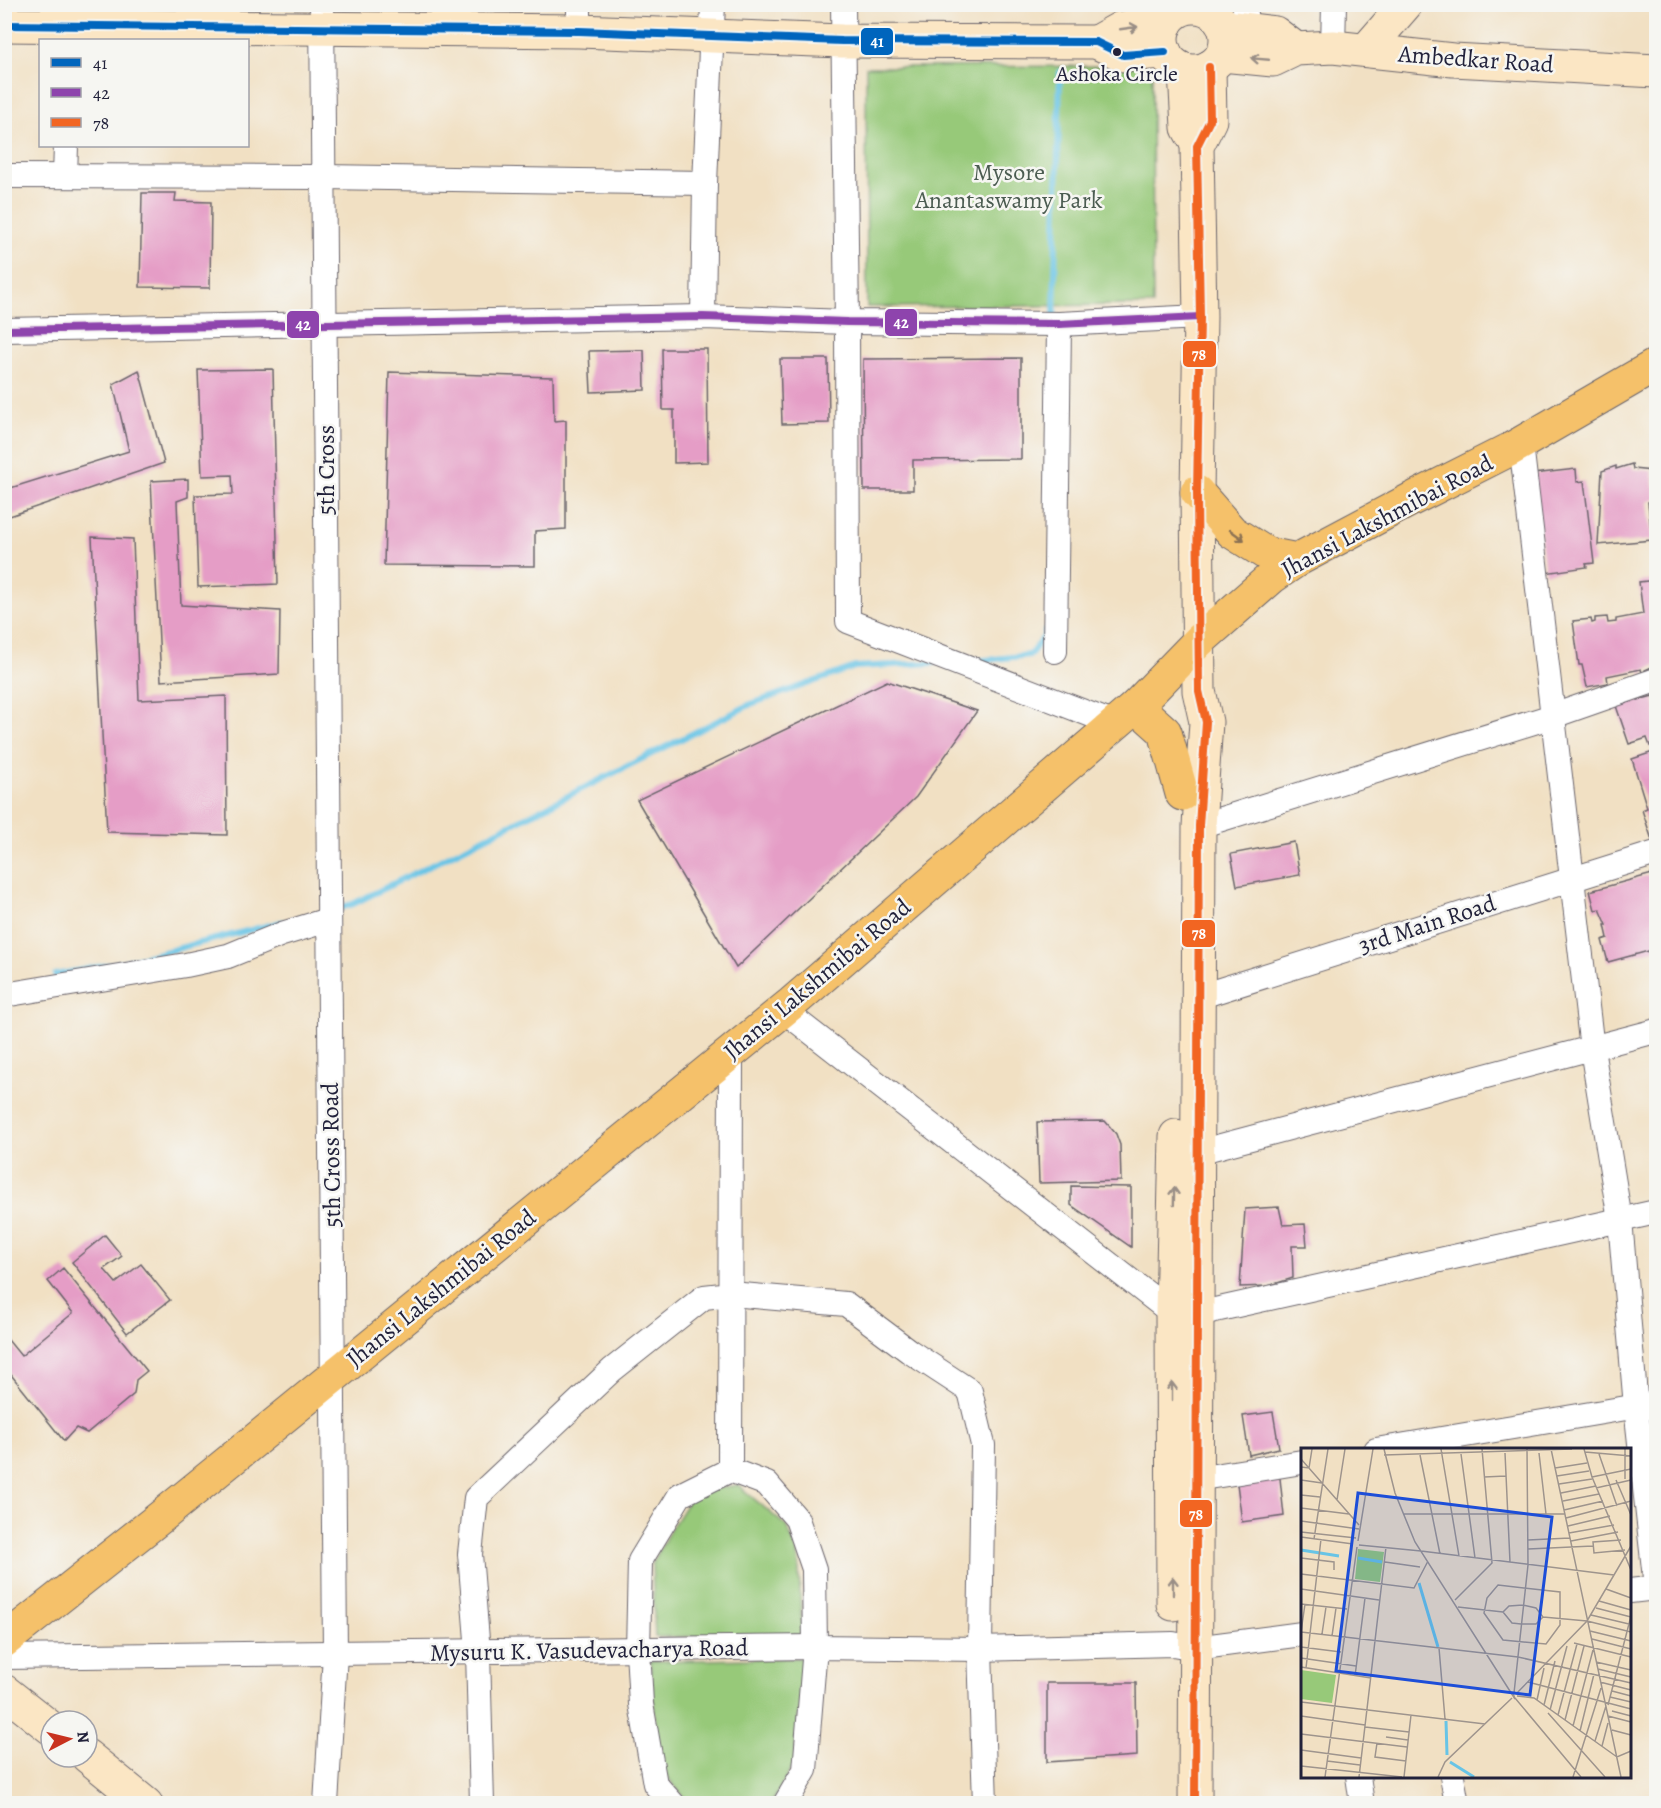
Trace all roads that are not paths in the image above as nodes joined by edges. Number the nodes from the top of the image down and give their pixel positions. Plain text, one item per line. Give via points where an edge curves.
1 (843, 4) edge
2 (1334, 4) edge
3 (1406, 4) edge
4 (183, 15) edge
5 (322, 16) edge
6 (579, 18) edge
7 (713, 20) edge
8 (72, 24) edge
9 (4, 25) edge
10 (1203, 29) edge
11 (842, 41) junction
12 (1333, 47) junction
13 (1366, 50) junction
14 (1656, 71) edge
15 (66, 147) edge
16 (4, 176) edge
17 (65, 176) junction
18 (323, 177) junction
19 (705, 183) junction
20 (703, 317) junction
21 (1200, 317) junction
22 (848, 322) junction
23 (324, 323) junction
24 (1069, 323) junction
25 (4, 330) edge
26 (1656, 364) edge
27 (1521, 444) junction
28 (1197, 492) junction
29 (1297, 560) junction
30 (1199, 641) junction
31 (1055, 651) dead end
32 (1656, 680) edge
33 (1199, 691) junction
34 (1126, 715) junction
35 (1553, 717) junction
36 (1182, 795) junction
37 (1199, 826) junction
38 (1656, 853) edge
39 (1571, 879) junction
40 (329, 928) junction
41 (4, 995) edge
42 (1198, 997) junction
43 (783, 1010) junction
44 (1656, 1031) edge
45 (1592, 1049) junction
46 (731, 1052) junction
47 (1198, 1152) junction
48 (1656, 1212) edge
49 (1620, 1220) junction
50 (731, 1294) junction
51 (1185, 1314) junction
52 (333, 1375) junction
53 (1646, 1405) edge
54 (1382, 1448) edge
55 (1301, 1462) edge
56 (730, 1470) junction
57 (1196, 1479) junction
58 (1656, 1587) edge
59 (1631, 1591) edge
60 (1301, 1634) edge
61 (4, 1641) edge
62 (1184, 1646) junction
63 (815, 1647) junction
64 (980, 1649) junction
65 (638, 1650) junction
66 (478, 1652) junction
67 (335, 1654) junction
68 (4, 1657) edge
69 (4, 1691) edge
70 (39, 1719) edge
71 (97, 1769) edge
72 (1358, 1778) edge
73 (1452, 1778) edge
74 (113, 1790) edge
75 (146, 1803) edge
76 (326, 1803) edge
77 (482, 1803) edge
78 (673, 1803) edge
79 (785, 1803) edge
80 (985, 1803) edge
81 (1172, 1803) edge
82 (1195, 1803) edge
83 (1362, 1803) edge
84 (1457, 1803) edge

1 - 11 street
2 - 12 street
3 - 13 street
4 - 5 street, Ambedkar Road
4 - 8 street, Ambedkar Road
5 - 6 street, Ambedkar Road
5 - 18 street, 5th Cross
6 - 7 street, Ambedkar Road
7 - 11 street, Ambedkar Road
7 - 19 street
8 - 9 street, Ambedkar Road
10 - 11 street, Ambedkar Road via 1123,55 1096,42
10 - 12 street, Ambedkar Road via 1275,33 1296,49
10 - 21 street via 1188,128 1197,146
11 - 22 street
12 - 13 street, Ambedkar Road
13 - 14 street, Ambedkar Road via 1453,60
15 - 17 street
16 - 17 street
17 - 18 street
18 - 19 street
18 - 23 street, 5th Cross
19 - 20 street
20 - 22 street
20 - 23 street
21 - 24 street
21 - 28 street
22 - 24 street
22 - 34 street via 848,621
23 - 25 street
23 - 40 street, 5th Cross
24 - 31 street
26 - 27 main road, Jhansi Lakshmibai Road
27 - 29 main road, Jhansi Lakshmibai Road
27 - 35 street
28 -> 29 main road via 1232,532 1267,554
28 - 30 street
29 - 30 main road, Jhansi Lakshmibai Road
30 - 33 street
30 - 34 main road, Jhansi Lakshmibai Road
32 - 35 street
33 - 36 street via 1186,721
33 - 37 street via 1206,722
34 - 36 main road via 1165,732
34 - 43 main road, Jhansi Lakshmibai Road
35 - 37 street
35 - 39 street
51 -> 36 street
37 - 42 street
38 - 39 street, 3rd Main Road
39 - 42 street, 3rd Main Road
39 - 45 street
40 - 41 street via 282,934 218,958 186,965
40 - 52 street, 5th Cross Road
42 - 47 street
43 - 46 main road, Jhansi Lakshmibai Road
43 - 51 street
44 - 45 street
45 - 47 street
45 - 49 street
46 - 50 street
46 - 52 main road, Jhansi Lakshmibai Road
47 - 51 street
48 - 49 street
49 - 51 street
49 - 53 street
50 - 56 street
50 - 64 street via 846,1304 970,1391 983,1445
50 - 66 street via 704,1297 621,1362 476,1498 470,1554
51 - 57 street
62 -> 51 street
52 - 61 main road, Jhansi Lakshmibai Road
52 - 67 street, 5th Cross Road
53 - 54 street
53 - 58 street
55 - 57 street
56 - 63 street via 766,1484 797,1519 814,1569
56 - 65 street via 680,1495 640,1561
57 - 62 street
58 - 59 street
60 - 62 street, Mysuru K. Vasudevacharya Road
62 - 64 street, Mysuru K. Vasudevacharya Road
62 - 81 street
62 - 82 street
63 - 64 street, Mysuru K. Vasudevacharya Road
63 - 65 street, Mysuru K. Vasudevacharya Road
63 - 79 street via 805,1770
64 - 80 street
65 - 66 street, Mysuru K. Vasudevacharya Road
65 - 78 street via 641,1704 655,1784
66 - 67 street, Mysuru K. Vasudevacharya Road
66 - 77 street
67 - 68 street, Mysuru K. Vasudevacharya Road
67 - 76 street, 5th Cross Road
69 - 70 street
71 - 74 street
72 - 83 street
73 - 84 street
74 - 75 street

